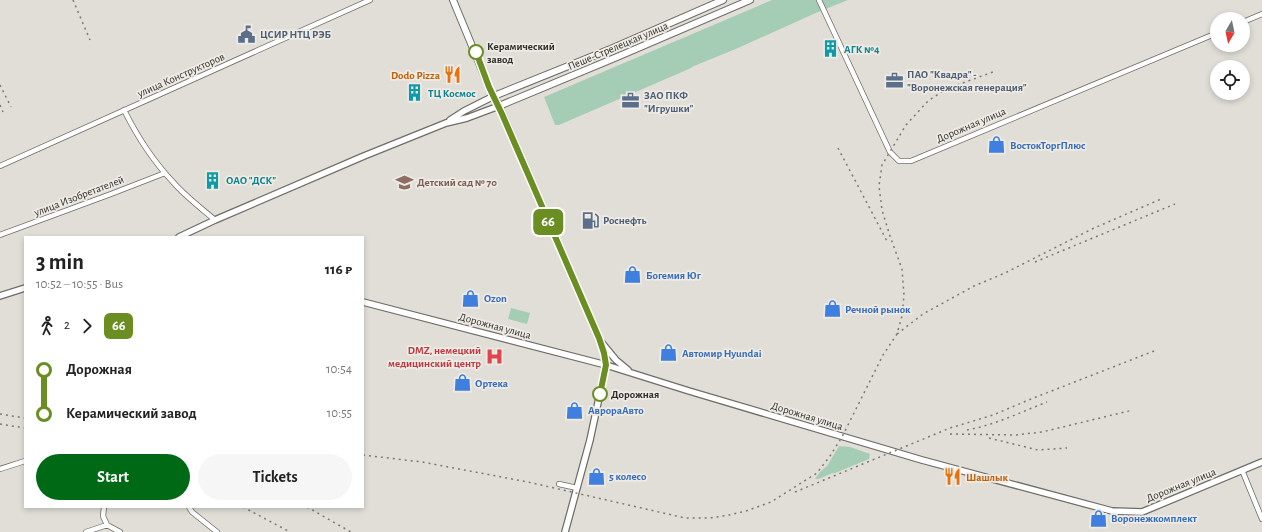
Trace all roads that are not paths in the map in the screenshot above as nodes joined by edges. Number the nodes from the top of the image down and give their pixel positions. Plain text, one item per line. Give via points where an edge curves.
1 (370, 0) edge
2 (453, 0) edge
3 (723, 0) edge
4 (750, 0) edge
5 (820, 0) edge
6 (1262, 14) edge
7 (1250, 19) edge
8 (1210, 36) edge
9 (494, 96) junction
10 (499, 106) junction
11 (124, 110) junction
12 (446, 122) junction
13 (0, 166) edge
14 (165, 173) junction
15 (215, 220) junction
16 (0, 235) edge
17 (182, 236) edge
18 (24, 288) edge
19 (0, 296) edge
20 (364, 302) edge
21 (599, 338) junction
22 (606, 365) junction
23 (631, 373) junction
24 (24, 461) edge
25 (1262, 462) edge
26 (0, 469) edge
27 (1242, 470) junction
28 (559, 484) dead end
29 (577, 488) junction
30 (104, 508) edge
31 (190, 508) edge
32 (1262, 519) edge
33 (107, 525) junction
34 (86, 532) edge
35 (120, 532) edge
36 (217, 532) edge
37 (565, 532) edge

1 - 11 street, улица Конструкторов
2 - 9 main road
3 - 9 main road, Пеше-Стрелецкая улица
4 - 10 main road, Пеше-Стрелецкая улица
5 - 8 street, Дорожная улица via 890,152 899,161 911,161
6 - 7 street
9 - 10 main road
9 - 12 street, Пеше-Стрелецкая улица
10 - 12 street, Пеше-Стрелецкая улица via 467,118
10 - 21 street
11 - 13 street, улица Конструкторов
11 - 14 street via 142,143
12 - 15 street, Пеше-Стрелецкая улица
14 - 15 street
14 - 16 street, улица Изобретателей
15 - 17 street, Пеше-Стрелецкая улица
18 - 19 street
20 - 22 street, Дорожная улица
21 - 22 street
21 - 23 street via 616,360
22 - 23 street, Дорожная улица
22 - 29 street
23 - 27 street, Дорожная улица via 922,460 1112,511 1142,512
24 - 26 street
25 - 27 street, Дорожная улица
27 - 32 street
28 - 29 street
29 - 37 street
30 - 33 street
31 - 36 street
33 - 34 street
33 - 35 street

